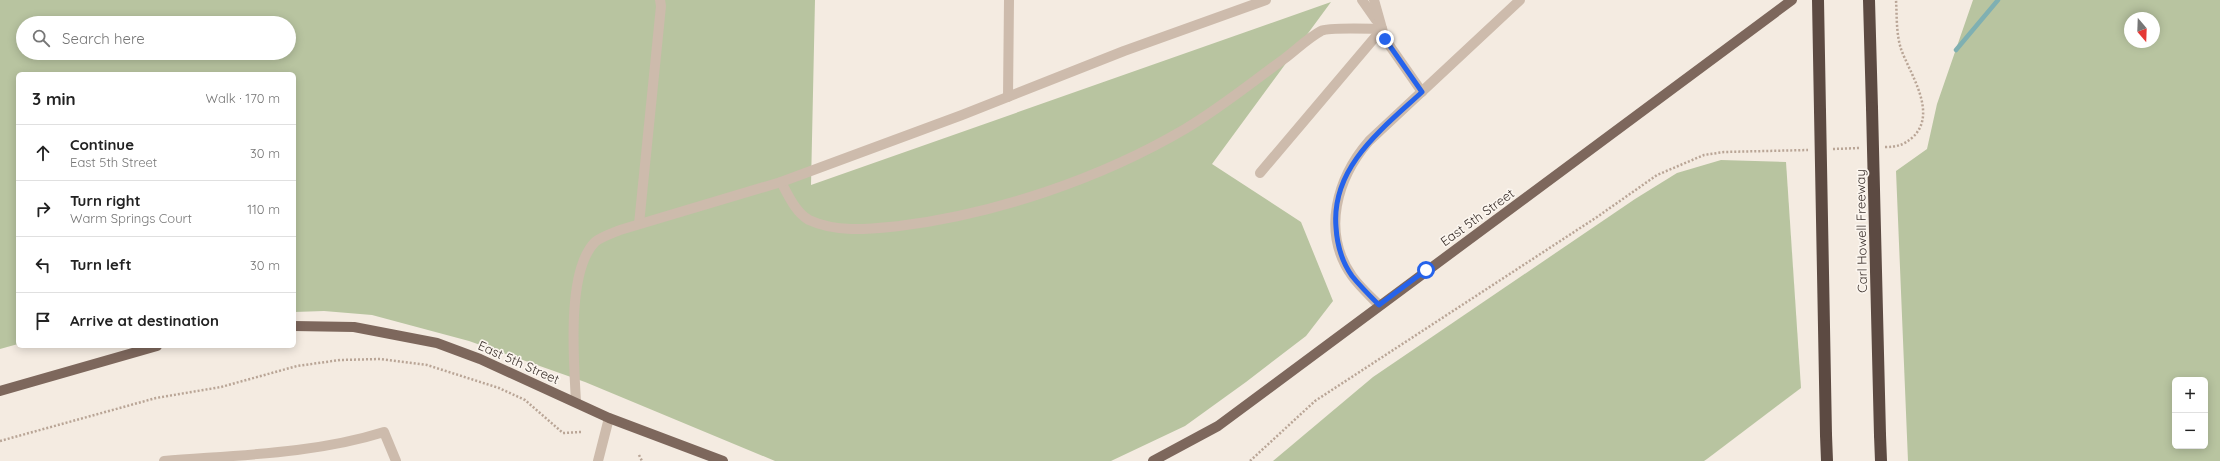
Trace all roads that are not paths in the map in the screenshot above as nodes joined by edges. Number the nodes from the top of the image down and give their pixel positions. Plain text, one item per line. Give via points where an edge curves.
1 (660, 0) edge
2 (1009, 0) edge
3 (1266, 0) edge
4 (1362, 0) edge
5 (1374, 0) edge
6 (1520, 0) edge
7 (1792, 0) edge
8 (1818, 0) edge
9 (1869, 0) edge
10 (1382, 29) junction
11 (1422, 92) junction
12 (1008, 97) junction
13 (1260, 173) dead end
14 (781, 182) junction
15 (639, 224) junction
16 (1379, 305) junction
17 (296, 326) edge
18 (150, 348) edge
19 (0, 391) edge
20 (576, 402) junction
21 (610, 418) junction
22 (164, 461) edge
23 (396, 461) edge
24 (598, 461) edge
25 (723, 461) edge
26 (1153, 461) edge
27 (1827, 461) edge
28 (1881, 461) edge

1 - 15 street via 654,87
2 - 12 street
3 - 12 street via 1124,51
4 - 10 street
5 - 10 street
6 - 11 street
7 - 16 main road, East 5th Street
8 - 27 highway, bridge
9 - 28 highway, Carl Howell Freeway, bridge
10 - 11 street via 1385,39
10 - 13 street
10 - 14 street via 1323,30 1185,129 1124,161 1038,194 978,213 865,230 829,228 807,219 791,201
11 - 16 street via 1358,154 1349,168 1337,201 1336,235 1345,264 1352,276
12 - 14 street
14 - 15 street
15 - 20 street via 595,242 584,261 578,281 574,320
16 - 26 main road, East 5th Street via 1218,426
17 - 20 main road, East 5th Street via 354,328 436,344 480,358
18 - 19 main road
20 - 21 main road, East 5th Street
21 - 24 street
21 - 25 main road, East 5th Street
22 - 23 street via 282,452 384,432

